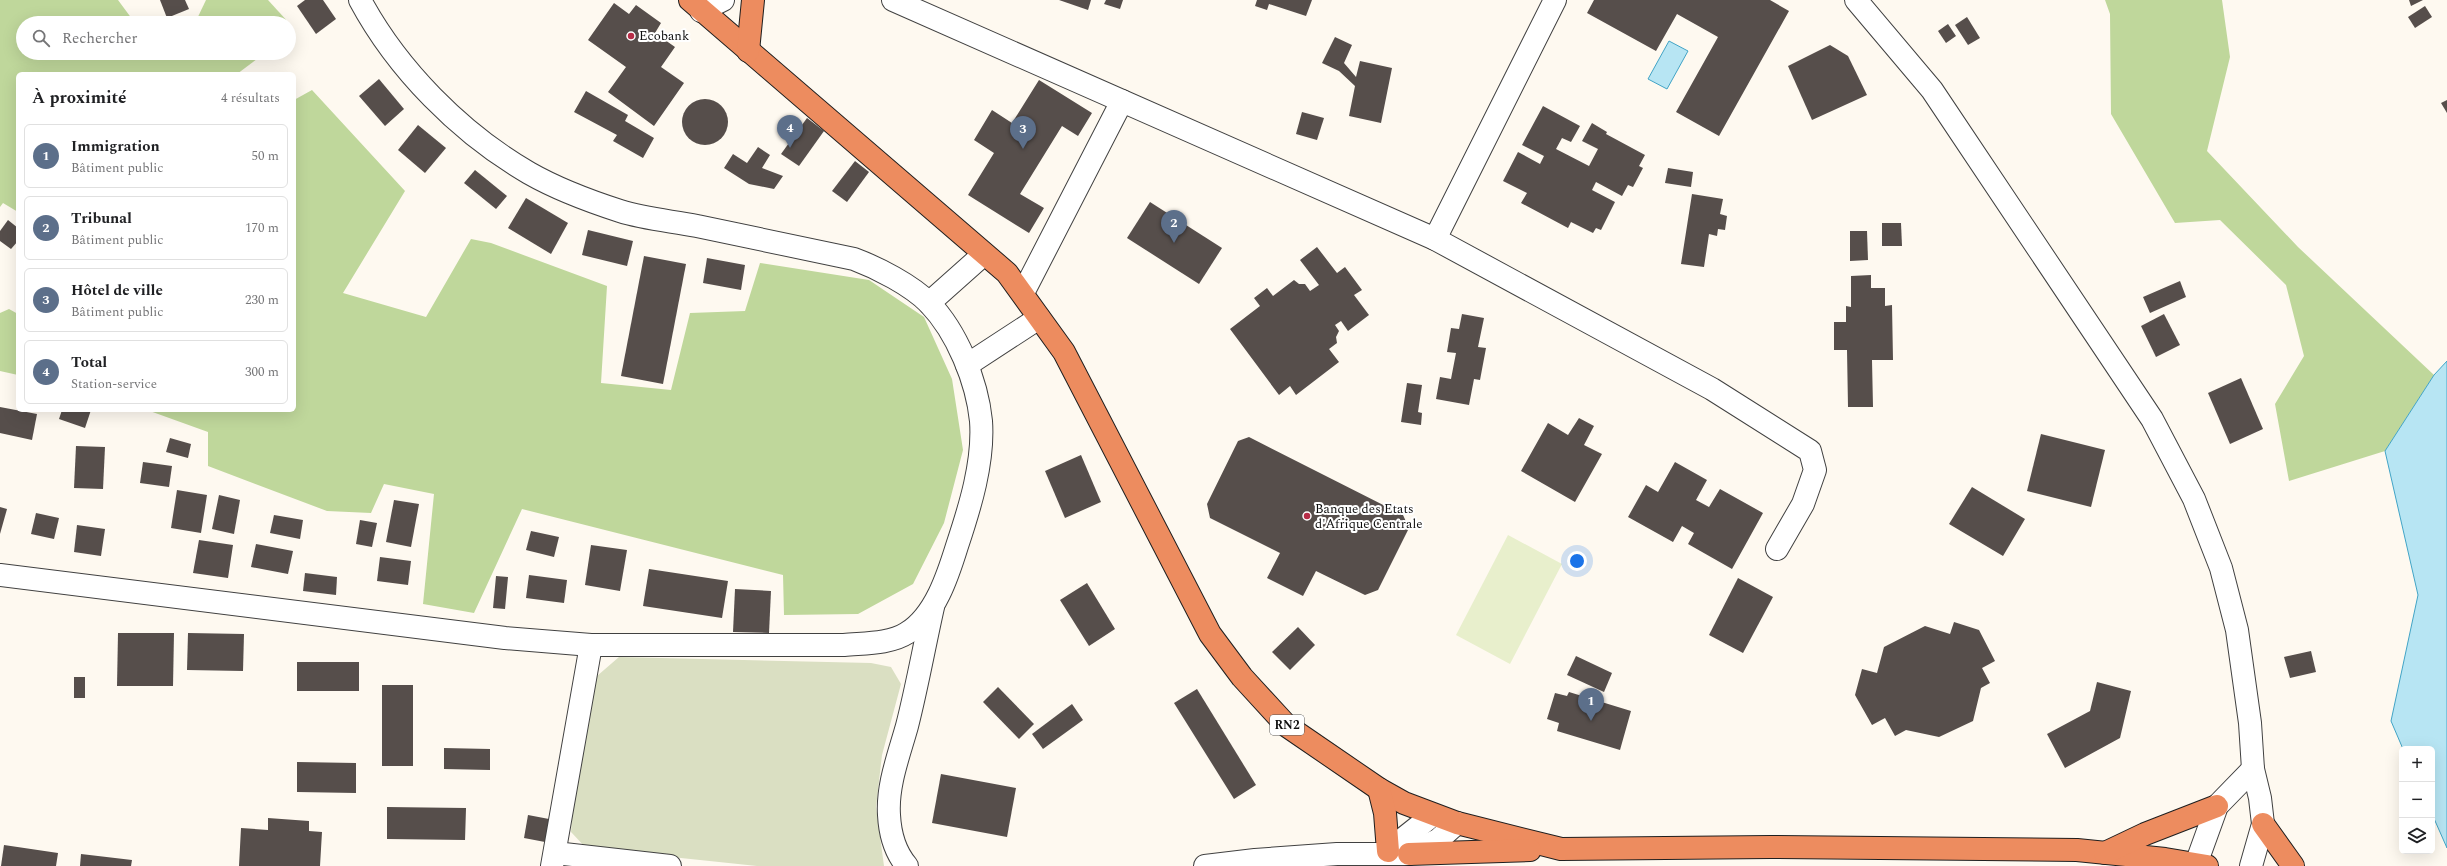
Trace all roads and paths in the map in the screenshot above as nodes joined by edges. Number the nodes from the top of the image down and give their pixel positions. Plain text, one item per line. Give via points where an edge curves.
1 (360, 0) edge
2 (723, 0) edge
3 (753, 0) edge
4 (893, 0) edge
5 (1555, 0) edge
6 (1856, 0) edge
7 (696, 6) edge
8 (748, 51) junction
9 (1122, 101) junction
10 (1435, 239) junction
11 (984, 254) junction
12 (1022, 293) junction
13 (929, 303) junction
14 (1039, 318) junction
15 (967, 365) junction
16 (1777, 549) dead end
17 (6, 578) edge
18 (933, 604) junction
19 (591, 645) junction
20 (2253, 769) junction
21 (1379, 789) junction
22 (2217, 806) junction
23 (1433, 815) junction
24 (1457, 823) junction
25 (2263, 824) junction
26 (1560, 849) junction
27 (1386, 852) junction
28 (2105, 853) junction
29 (1409, 854) junction
30 (554, 860) edge
31 (2202, 865) edge
32 (670, 866) edge
33 (907, 866) edge
34 (1205, 866) edge
35 (2250, 866) edge
36 (2294, 866) edge

1 - 13 street via 383,40 412,76 464,124 530,174 575,195 622,212 854,259 888,274
2 - 7 street
3 - 8 highway
4 - 9 street
5 - 10 street
6 - 20 street via 1932,90 2152,419 2194,499 2221,568 2237,630 2250,723
7 - 8 highway, RN2
8 - 11 highway, RN2
9 - 10 street
9 - 12 street
10 - 16 street via 1712,389 1810,451 1815,470 1803,504
11 - 12 highway, RN2 via 1007,273
11 - 13 street
12 - 14 highway, RN2
13 - 15 street via 947,328
14 - 15 street
14 - 21 highway, RN2 via 1064,352 1215,640 1242,676 1287,726
15 - 18 street via 975,388 981,422 979,463 963,529 949,572
17 - 19 street via 505,638
18 - 19 street via 921,621 906,634 871,643
18 - 33 street via 907,726 892,778 888,814 899,858
19 - 30 street
20 - 22 street
20 - 25 street
21 - 23 highway, RN2
21 - 27 highway via 1385,813
22 - 28 highway via 2145,834
22 - 31 street via 2206,831
23 - 24 highway, RN2
23 - 27 street
24 - 26 highway, RN2
24 - 29 street via 1438,840
25 - 35 street
25 - 36 highway
26 - 28 highway, RN2 via 1778,847 2076,850
26 - 29 highway
27 - 29 street
27 - 34 street via 1255,860
28 - 31 highway, RN2
30 - 32 street

